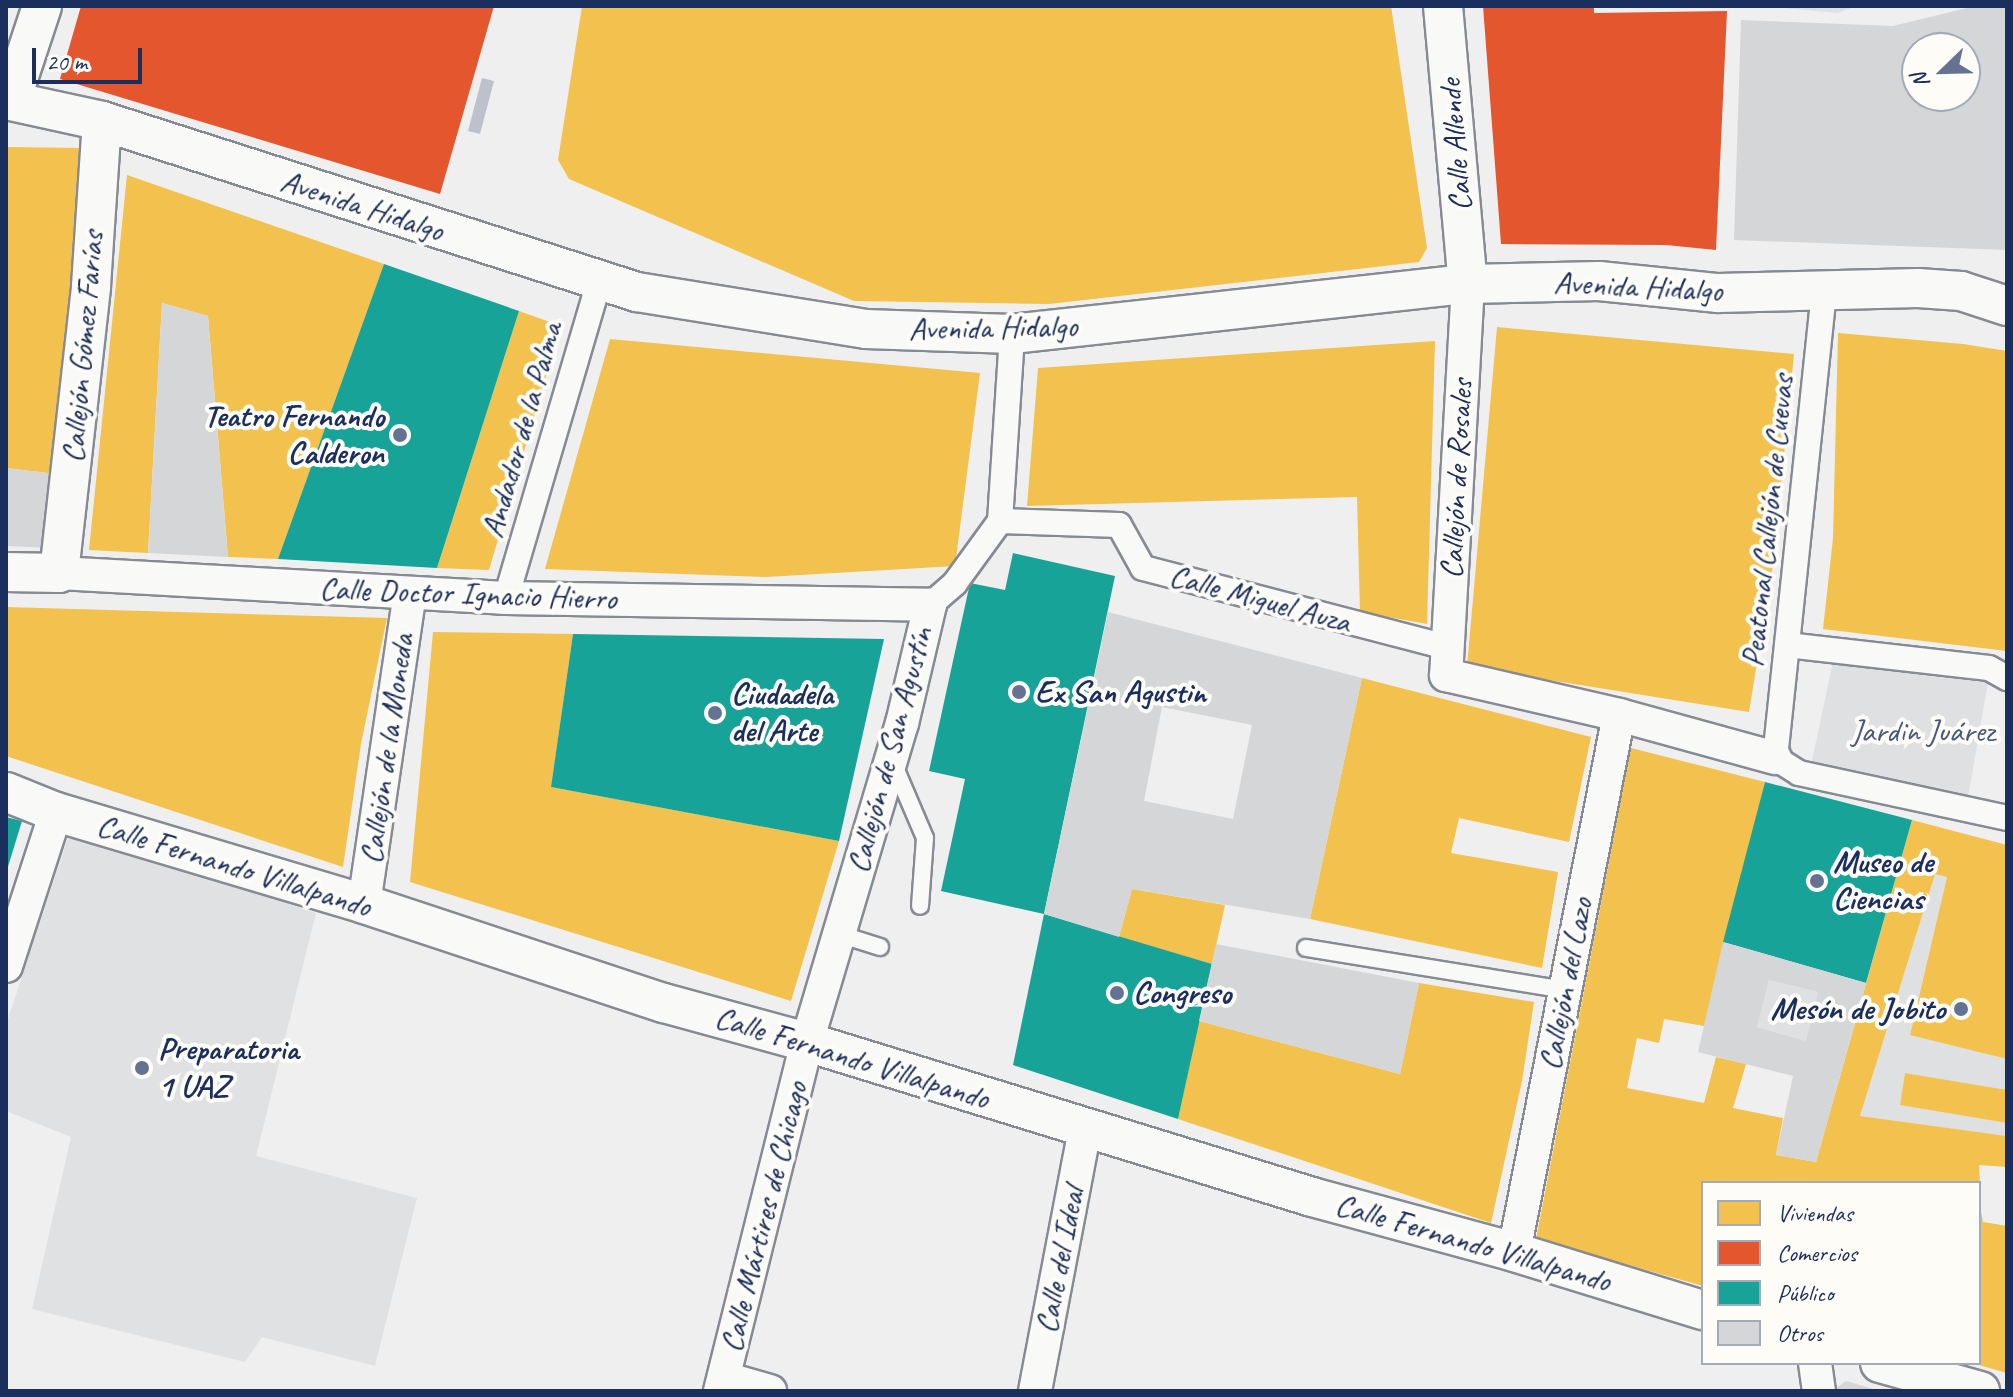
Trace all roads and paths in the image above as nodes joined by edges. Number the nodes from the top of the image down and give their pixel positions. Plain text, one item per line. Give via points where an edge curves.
1 (42, 6) edge
2 (1443, 6) edge
3 (8, 100) edge
4 (102, 121) junction
5 (599, 281) junction
6 (1468, 284) junction
7 (1824, 292) junction
8 (2007, 306) edge
9 (1012, 334) junction
10 (1000, 521) junction
11 (6, 572) edge
12 (59, 573) junction
13 (410, 594) junction
14 (506, 598) junction
15 (930, 605) junction
16 (1787, 645) junction
17 (1447, 661) junction
18 (2007, 678) edge
19 (1619, 715) junction
20 (891, 758) junction
21 (1775, 758) junction
22 (6, 792) edge
23 (56, 812) junction
24 (2007, 818) edge
25 (364, 904) junction
26 (920, 906) dead end
27 (839, 934) junction
28 (880, 947) dead end
29 (1306, 948) dead end
30 (6, 966) edge
31 (1565, 990) junction
32 (807, 1042) junction
33 (1085, 1128) junction
34 (1514, 1252) junction
35 (1701, 1309) edge
36 (1815, 1365) edge
37 (1887, 1365) edge
38 (722, 1384) edge
39 (770, 1391) edge
40 (1035, 1391) edge
41 (1819, 1391) edge
42 (1980, 1391) edge

1 - 3 street
2 - 6 street, Calle Allende
3 - 4 street, Avenida Hidalgo
4 - 5 street, Avenida Hidalgo
4 - 12 street, Callejón Gómez Farías via 91,286
5 - 9 street, Avenida Hidalgo via 637,292 866,329
5 - 14 street, Andador de la Palma
6 - 7 street, Avenida Hidalgo via 1599,281 1718,293
6 - 9 street, Avenida Hidalgo
6 - 17 street, Callejón de Rosales
7 - 8 street, Avenida Hidalgo via 1961,291
7 - 16 street, Peatonal Callejón de Cuevas
9 - 10 street
10 - 15 street, Callejón de San Agustín via 955,583
10 - 17 street, Calle Miguel Auza via 1119,525 1143,568
11 - 12 street, Calle Doctor Ignacio Hierro
12 - 13 street, Calle Doctor Ignacio Hierro
13 - 14 street, Calle Doctor Ignacio Hierro
13 - 25 street, Callejón de la Moneda
14 - 15 street, Calle Doctor Ignacio Hierro
15 - 20 street, Callejón de San Agustín
16 - 18 street via 1989,668
16 - 21 street, Peatonal Callejón de Cuevas
17 - 19 street, Calle Miguel Auza
19 - 21 street, Calle Miguel Auza
19 - 31 street, Callejón del Lazo
20 - 26 lane via 925,838
20 - 27 street, Callejón de San Agustín
21 - 24 street via 1799,773
22 - 23 street, Calle Fernando Villalpando
23 - 25 street, Calle Fernando Villalpando
23 - 30 street
25 - 32 street, Calle Fernando Villalpando via 664,1003
27 - 28 lane
27 - 32 street, Callejón de San Agustín
29 - 31 lane
31 - 34 street, Callejón del Lazo
32 - 33 street, Calle Fernando Villalpando
32 - 38 street, Calle Mártires de Chicago
33 - 34 street, Calle Fernando Villalpando
33 - 40 street, Calle del Ideal
34 - 35 street, Calle Fernando Villalpando
36 - 41 street
37 - 42 street
38 - 39 street

